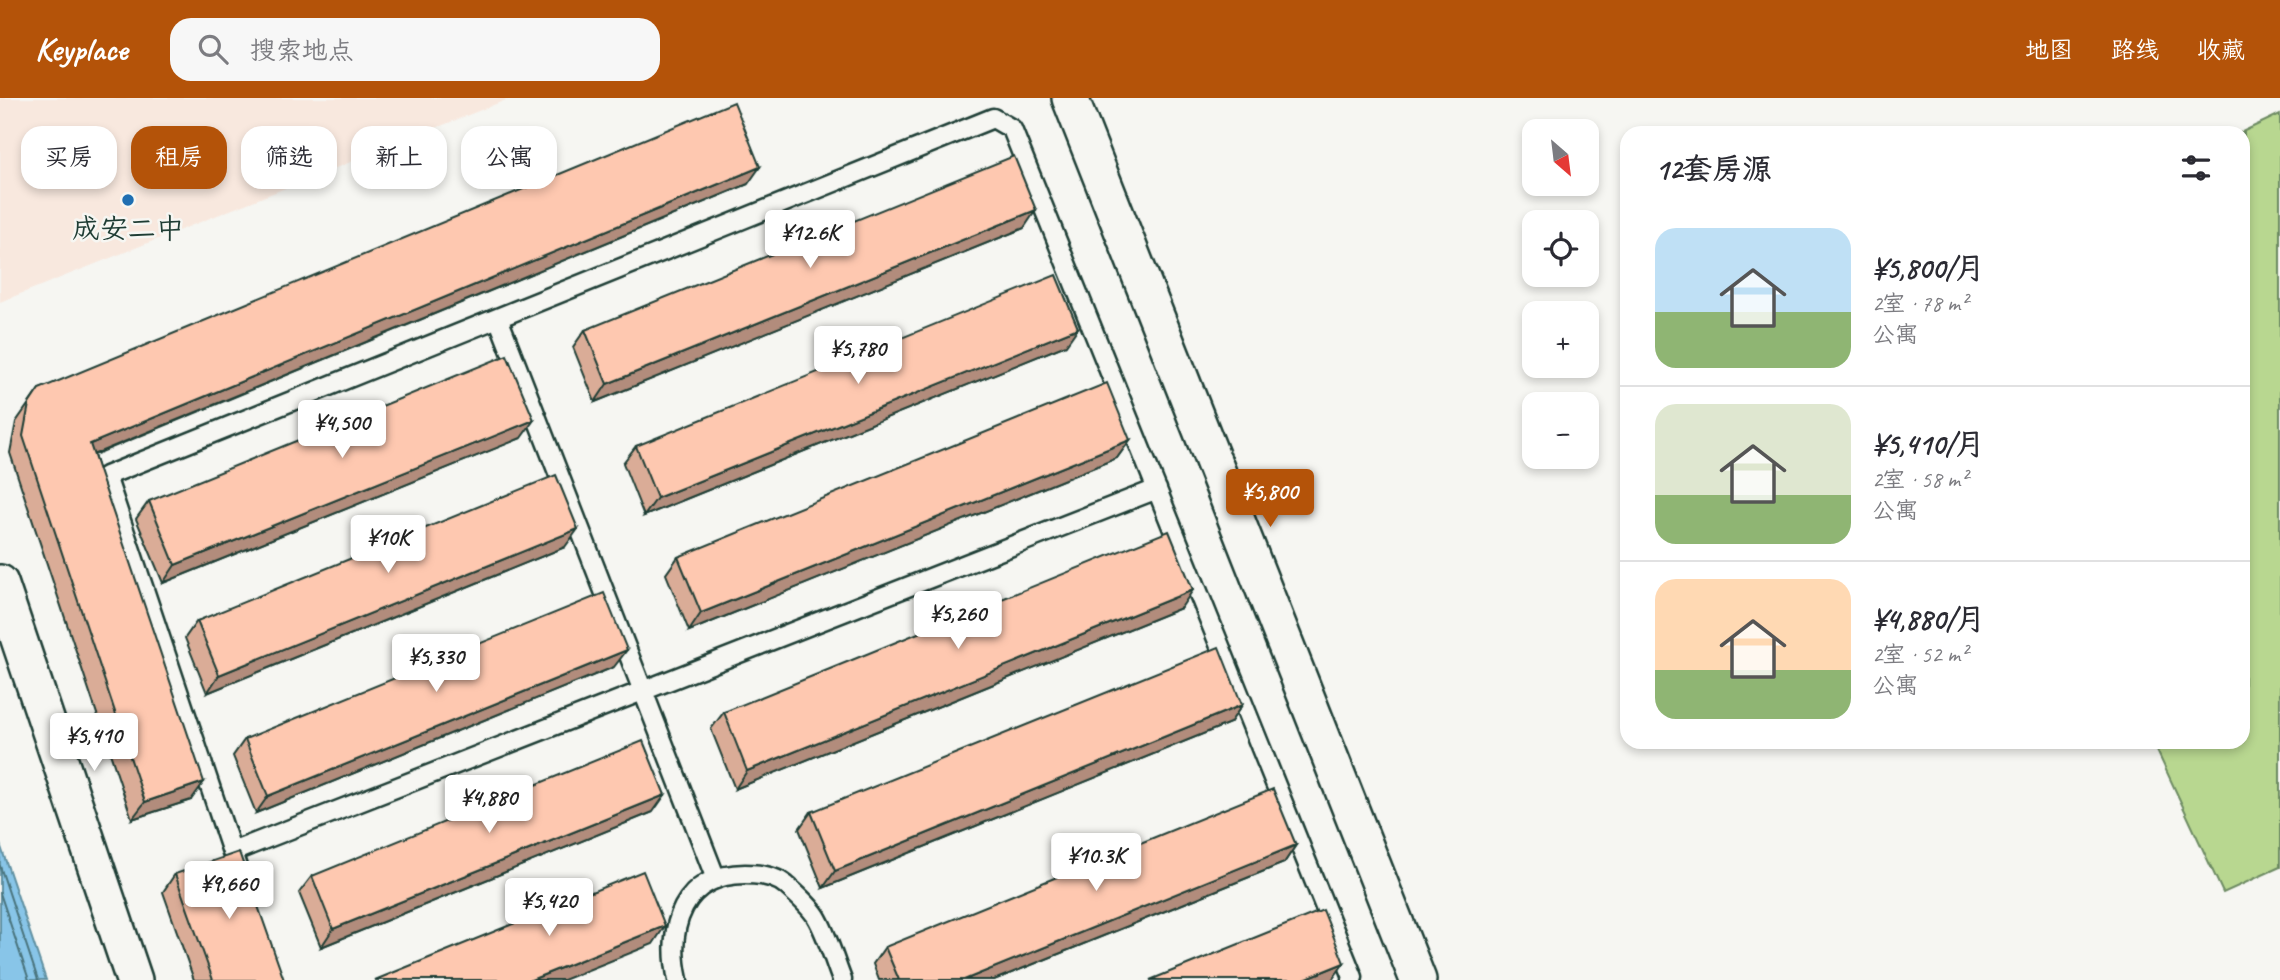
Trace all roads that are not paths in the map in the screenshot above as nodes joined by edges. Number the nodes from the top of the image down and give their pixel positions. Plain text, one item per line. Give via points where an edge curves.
1 (1070, 98) edge
2 (498, 318) junction
3 (1157, 489) junction
4 (0, 583) edge
5 (643, 690) junction
6 (232, 852) junction
7 (716, 879) junction
8 (245, 890) edge
9 (134, 980) edge
10 (678, 980) edge
11 (842, 980) edge
12 (1352, 980) edge
13 (1418, 980) edge

1 - 13 street
2 - 3 lane via 993,118 1012,129
2 - 5 lane
2 - 6 lane via 106,475
3 - 5 lane
3 - 12 lane
4 - 9 street
5 - 6 lane
5 - 7 lane
6 - 8 lane
7 - 10 lane via 690,895 676,922 673,951
7 - 11 lane via 760,874 784,883 815,915

